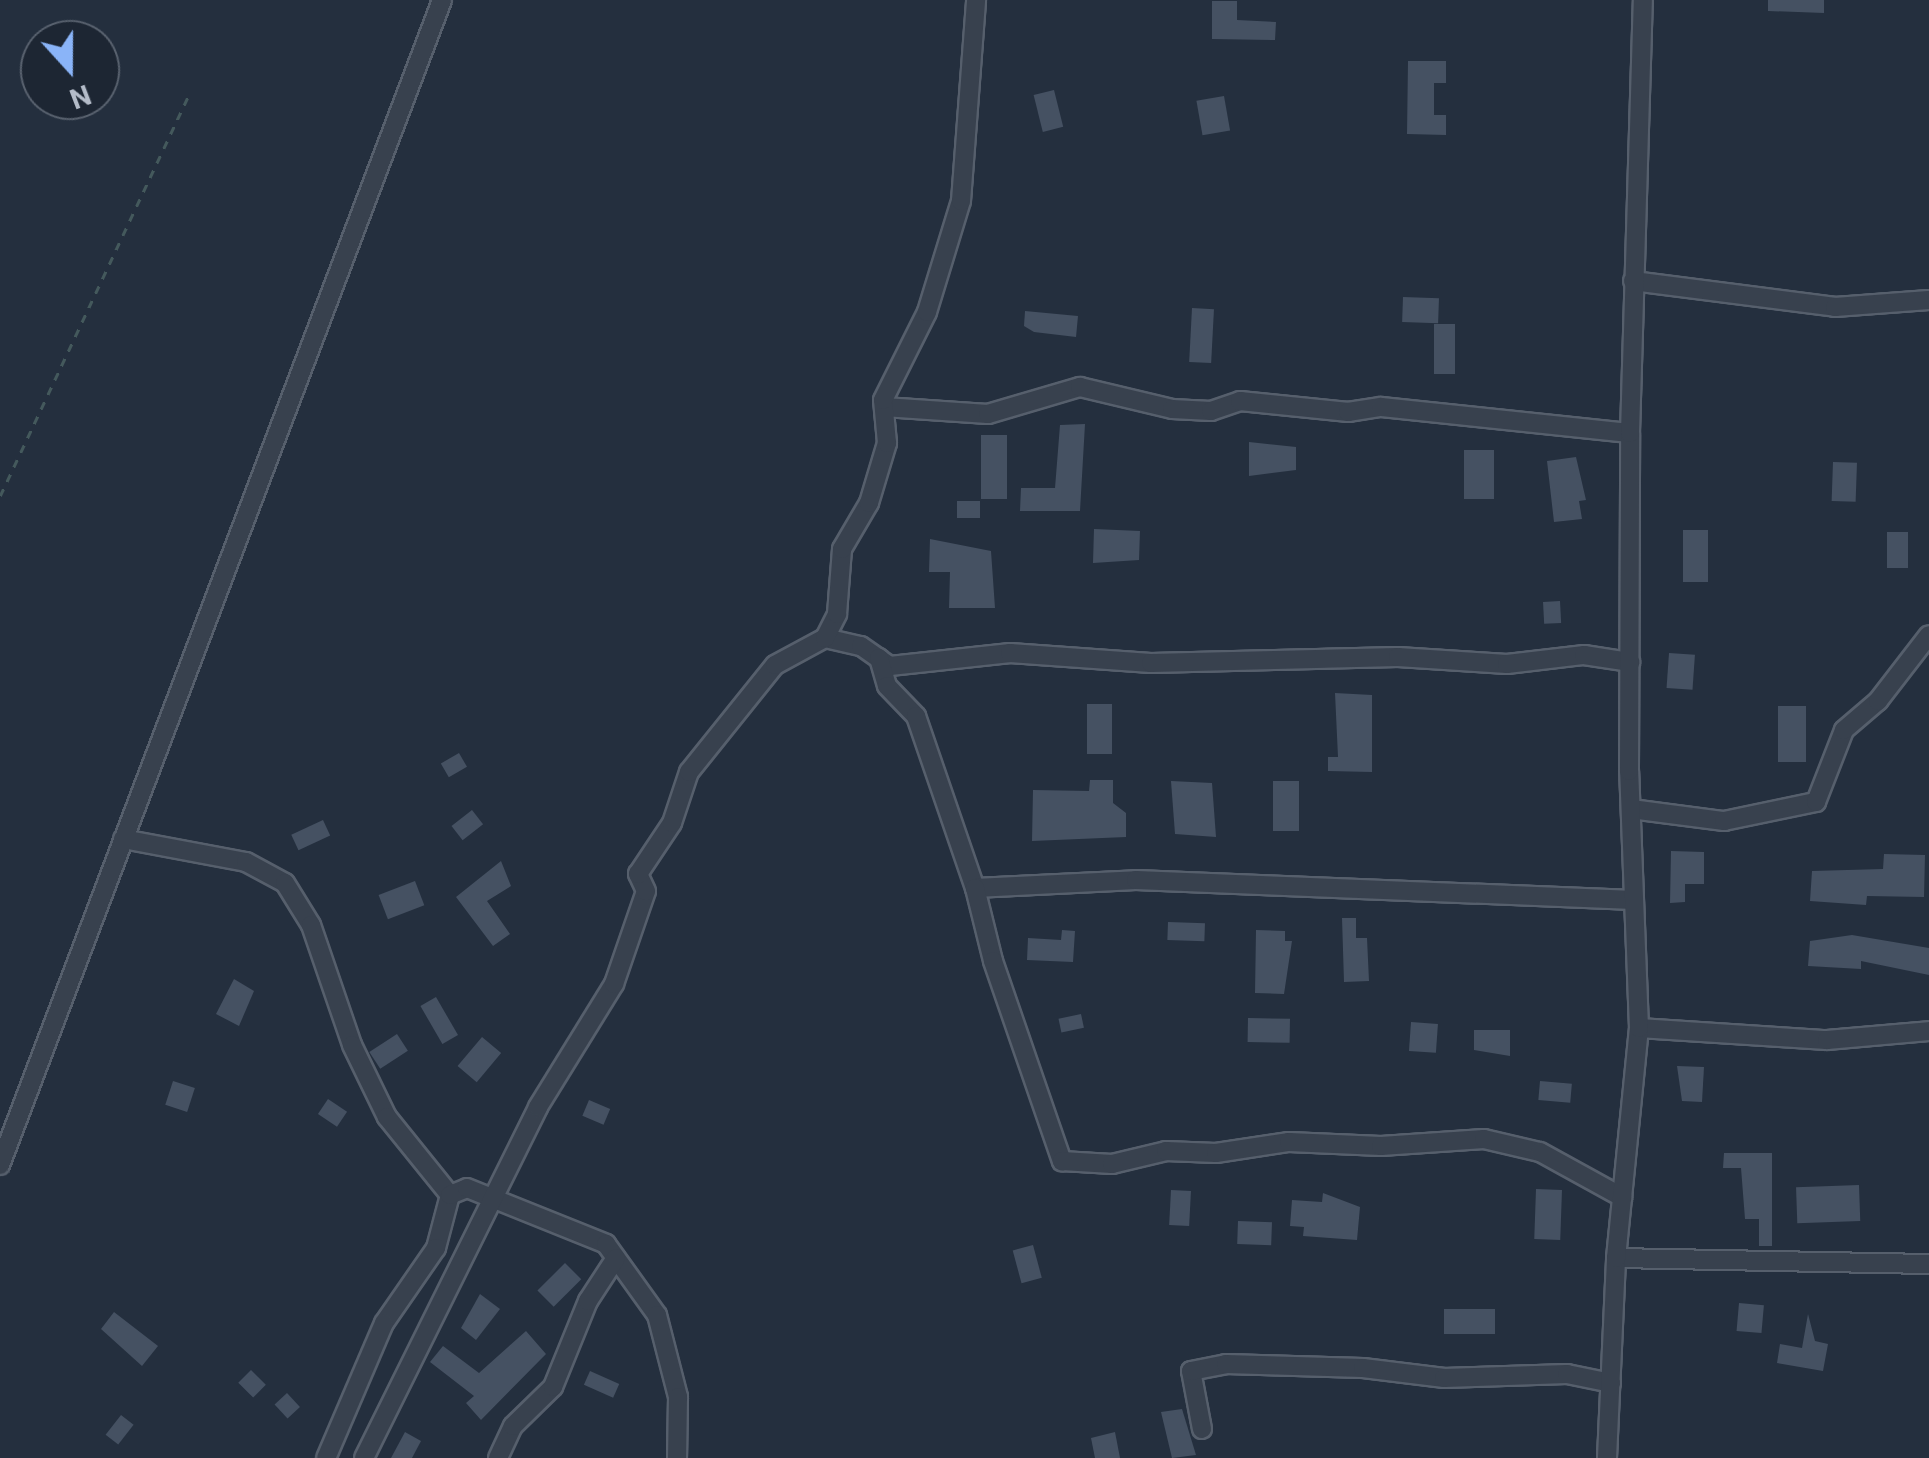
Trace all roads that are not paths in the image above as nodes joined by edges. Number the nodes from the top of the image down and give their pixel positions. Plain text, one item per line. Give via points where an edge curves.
1 (442, 0) edge
2 (976, 0) edge
3 (1642, 0) edge
4 (1634, 281) junction
5 (1929, 300) edge
6 (884, 407) junction
7 (1630, 433) junction
8 (1929, 636) edge
9 (825, 638) junction
10 (878, 658) junction
11 (1630, 662) junction
12 (1631, 809) junction
13 (122, 838) junction
14 (975, 888) junction
15 (1634, 900) junction
16 (1639, 1028) junction
17 (1929, 1031) edge
18 (0, 1165) edge
19 (450, 1195) junction
20 (1622, 1197) junction
21 (491, 1204) junction
22 (616, 1258) junction
23 (1616, 1258) junction
24 (1929, 1264) edge
25 (1610, 1383) junction
26 (1202, 1429) dead end
27 (326, 1458) edge
28 (364, 1458) edge
29 (498, 1458) edge
30 (677, 1458) edge
31 (1607, 1458) edge

1 - 13 street
2 - 6 street via 961,201 926,312
3 - 4 street
4 - 5 street via 1835,307
4 - 7 street
6 - 7 street via 988,414 1080,387 1172,409 1211,411 1240,402 1348,412 1381,406
6 - 9 street via 887,443 869,502 842,549 838,614
7 - 11 street
8 - 12 street via 1878,701 1844,730 1816,802 1724,821
9 - 10 street via 861,646
9 - 21 street via 775,665 689,772 672,823 638,874 646,891 614,984 538,1107
10 - 11 street via 890,666 1010,653 1151,663 1398,657 1507,664 1584,655
10 - 14 street via 888,686 916,716
11 - 12 street
12 - 15 street
13 - 18 street
13 - 19 street via 246,862 285,882 311,925 352,1045 387,1117
14 - 15 street via 1136,880
14 - 20 street via 993,961 1062,1161 1112,1164 1166,1151 1216,1154 1289,1142 1382,1146 1484,1138 1540,1152
15 - 16 street
16 - 17 street via 1828,1040
16 - 20 street
19 - 21 street via 467,1188
19 - 27 street via 436,1248 384,1323
20 - 23 street
21 - 22 street via 539,1214 606,1244
21 - 28 street
22 - 29 street via 588,1302 553,1387 513,1426
22 - 30 street via 656,1315 678,1396
23 - 24 street
23 - 25 street
25 - 26 street via 1567,1374 1444,1378 1226,1364 1191,1371
25 - 31 street

